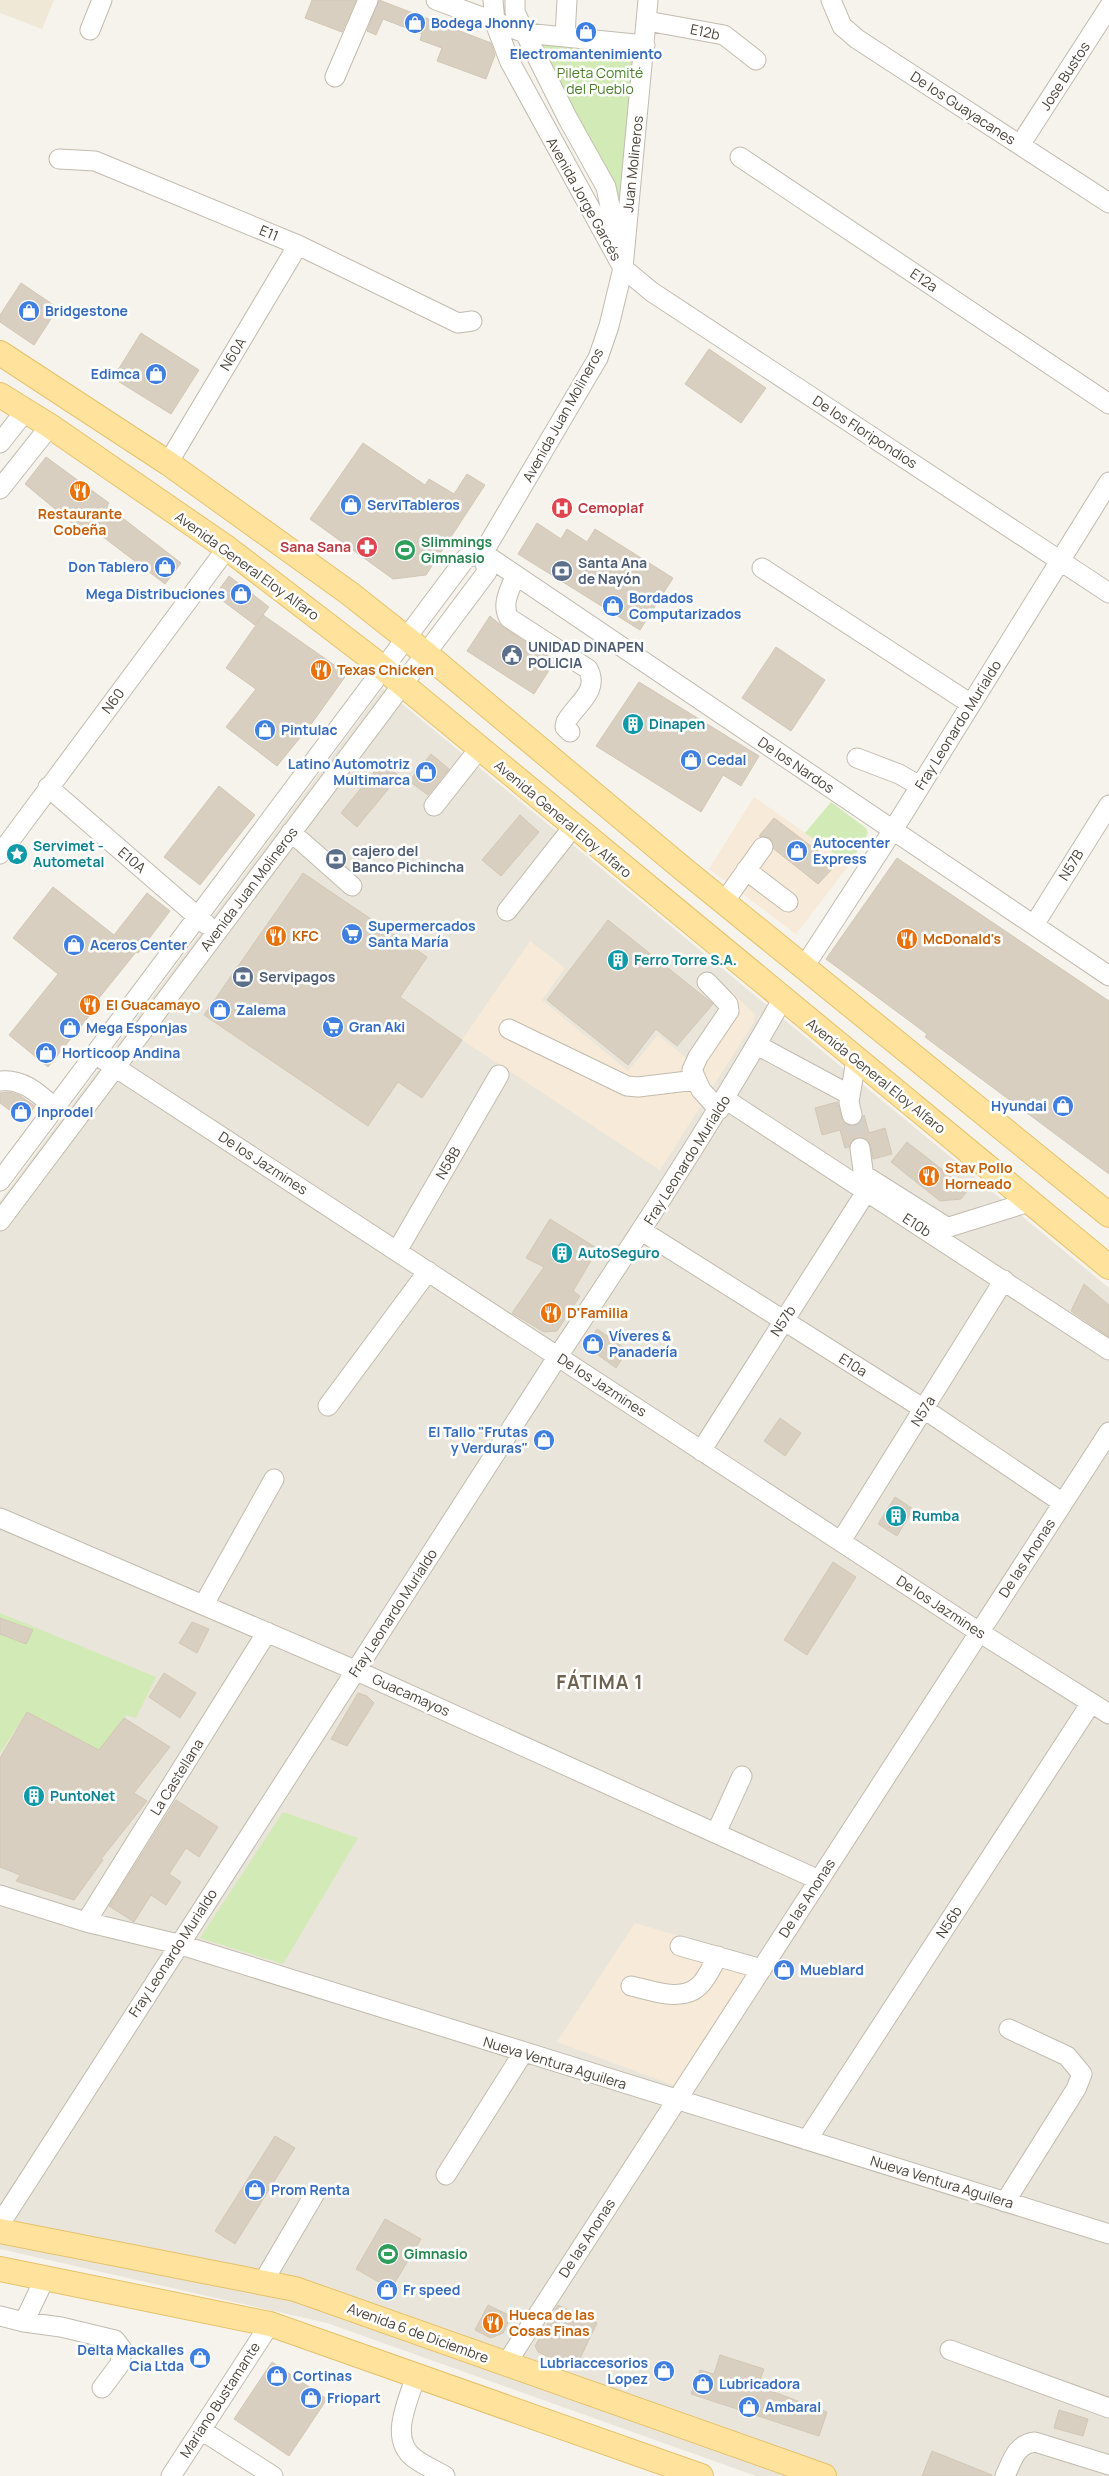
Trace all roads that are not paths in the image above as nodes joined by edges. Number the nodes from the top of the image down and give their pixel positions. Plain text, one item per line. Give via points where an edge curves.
1 (102, 0) edge
2 (368, 0) edge
3 (436, 0) edge
4 (493, 0) edge
5 (515, 0) edge
6 (567, 0) edge
7 (648, 0) edge
8 (831, 0) edge
9 (1109, 8) edge
10 (647, 21) junction
11 (494, 23) junction
12 (90, 30) dead end
13 (525, 33) junction
14 (565, 37) junction
15 (645, 45) junction
16 (756, 60) dead end
17 (335, 77) dead end
18 (1020, 145) junction
19 (740, 156) dead end
20 (60, 159) dead end
21 (1109, 204) edge
22 (298, 245) junction
23 (623, 268) junction
24 (472, 321) dead end
25 (0, 353) edge
26 (0, 395) edge
27 (1109, 404) edge
28 (26, 410) junction
29 (50, 426) junction
30 (0, 443) edge
31 (168, 464) junction
32 (1109, 482) edge
33 (0, 489) edge
34 (227, 548) junction
35 (484, 553) junction
36 (1060, 560) junction
37 (762, 568) dead end
38 (515, 576) junction
39 (1109, 593) edge
40 (406, 638) junction
41 (425, 653) junction
42 (382, 668) junction
43 (403, 686) junction
44 (970, 704) junction
45 (570, 732) dead end
46 (479, 749) junction
47 (857, 758) dead end
48 (920, 786) junction
49 (48, 787) junction
50 (1109, 805) edge
51 (434, 806) dead end
52 (573, 827) junction
53 (893, 830) junction
54 (291, 832) junction
55 (763, 847) dead end
56 (0, 854) edge
57 (746, 870) junction
58 (352, 886) dead end
59 (724, 902) junction
60 (788, 902) dead end
61 (507, 911) dead end
62 (198, 917) junction
63 (1034, 925) junction
64 (216, 933) junction
65 (804, 967) junction
66 (1109, 976) edge
67 (707, 982) dead end
68 (782, 1000) junction
69 (509, 1029) dead end
70 (756, 1044) junction
71 (95, 1054) junction
72 (856, 1060) junction
73 (116, 1067) junction
74 (499, 1075) dead end
75 (696, 1080) junction
76 (0, 1081) edge
77 (850, 1094) junction
78 (722, 1105) junction
79 (55, 1108) junction
80 (852, 1115) tunnel mouth
81 (860, 1148) tunnel mouth
82 (0, 1181) edge
83 (865, 1184) junction
84 (1029, 1202) junction
85 (1109, 1215) edge
86 (0, 1221) edge
87 (948, 1228) junction
88 (642, 1231) junction
89 (930, 1233) junction
90 (397, 1251) junction
91 (1109, 1267) edge
92 (428, 1271) junction
93 (1004, 1280) junction
94 (783, 1322) junction
95 (1109, 1350) edge
96 (558, 1356) junction
97 (328, 1406) dead end
98 (924, 1409) junction
99 (1109, 1432) edge
100 (701, 1451) junction
101 (274, 1479) dead end
102 (1063, 1503) junction
103 (0, 1518) edge
104 (841, 1541) junction
105 (204, 1604) junction
106 (267, 1632) junction
107 (979, 1632) junction
108 (357, 1671) junction
109 (1091, 1703) junction
110 (1109, 1714) edge
111 (742, 1776) dead end
112 (716, 1833) junction
113 (819, 1880) junction
114 (0, 1895) edge
115 (86, 1922) junction
116 (178, 1944) junction
117 (680, 1946) dead end
118 (718, 1956) junction
119 (762, 1969) junction
120 (631, 1986) dead end
121 (1009, 2029) dead end
122 (523, 2053) junction
123 (676, 2101) junction
124 (807, 2140) junction
125 (446, 2175) dead end
126 (314, 2194) dead end
127 (1005, 2202) junction
128 (0, 2224) edge
129 (0, 2231) edge
130 (1109, 2234) edge
131 (0, 2269) edge
132 (45, 2278) junction
133 (263, 2282) junction
134 (0, 2316) edge
135 (24, 2322) junction
136 (270, 2324) junction
137 (950, 2350) dead end
138 (506, 2364) junction
139 (416, 2375) junction
140 (102, 2388) dead end
141 (1109, 2408) edge
142 (201, 2430) junction
143 (1109, 2465) edge
144 (171, 2476) edge
145 (273, 2476) edge
146 (445, 2476) edge
147 (702, 2476) edge
148 (824, 2476) edge
149 (1006, 2476) edge

1 - 12 street
2 - 17 street
3 - 11 street
4 - 11 street, Avenida Jorge Garcés
5 - 13 street, Avenida Jorge Garcés via 516,12
6 - 14 street
7 - 10 street, Juan Molineros
8 - 18 street, De los Guayacanes via 842,26 857,39
9 - 18 street, Jose Bustos
10 - 15 street, Juan Molineros
10 - 16 street, E12b via 724,35
11 - 13 street
11 - 23 street, Avenida Jorge Garcés via 510,62
13 - 14 street
13 - 23 street, Avenida Jorge Garcés via 606,187
14 - 15 street
15 - 23 street, Juan Molineros
18 - 21 street, De los Guayacanes
19 - 27 street, E12a
20 - 22 street, E11 via 95,160
22 - 24 street, E11 via 458,323
22 - 31 street, N60A
23 - 35 street, Avenida Juan Molineros via 598,358
23 - 36 street, De los Floripondios via 652,292
25 - 31 main road
26 - 28 main road, Avenida General Eloy Alfaro
28 - 29 main road, Avenida General Eloy Alfaro
28 - 30 street
29 - 33 street
29 - 34 main road, Avenida General Eloy Alfaro
31 - 40 main road via 349,593
32 - 36 street, Fray Leonardo Murialdo
34 - 42 main road, Avenida General Eloy Alfaro
34 - 49 street, N60
35 - 38 street, De los Nardos
35 - 40 street, Avenida Juan Molineros via 466,558
35 - 41 street, Avenida Juan Molineros via 487,572
36 - 39 street, De los Floripondios
36 - 44 street, Fray Leonardo Murialdo
37 - 44 street
38 - 45 street via 505,603 509,618 588,669 592,676 591,689 566,722 565,727
38 - 53 street, De los Nardos
40 - 41 main road
40 - 42 street, Avenida Juan Molineros
41 - 43 street, Avenida Juan Molineros
41 - 59 main road
42 - 43 main road, Avenida General Eloy Alfaro
42 - 62 street, Avenida Juan Molineros
43 - 46 main road, Avenida General Eloy Alfaro
43 - 54 street, Avenida Juan Molineros
44 - 48 street, Fray Leonardo Murialdo
46 - 51 street
46 - 52 main road, Avenida General Eloy Alfaro
47 - 48 street
48 - 53 street, Fray Leonardo Murialdo
49 - 56 street, N60
49 - 62 street, E10A
50 - 63 street, N57B
52 - 61 street
52 - 68 main road, Avenida General Eloy Alfaro
53 - 63 street, De los Nardos
53 - 65 street, Fray Leonardo Murialdo
54 - 58 street
54 - 64 street, Avenida Juan Molineros
55 - 57 street
57 - 59 street
57 - 60 street
59 - 65 main road
62 - 64 street, E10A
62 - 71 street, Avenida Juan Molineros
63 - 66 street, De los Nardos
64 - 73 street, Avenida Juan Molineros
65 - 85 main road
67 - 75 street via 728,1004 729,1011 698,1057 692,1070
68 - 70 street, Fray Leonardo Murialdo
68 - 72 main road, Avenida General Eloy Alfaro
69 - 75 street via 628,1086
70 - 77 street
70 - 78 street, Fray Leonardo Murialdo
71 - 73 street, De los Jazmines
71 - 79 street, Avenida Juan Molineros
72 - 77 street
72 - 84 main road, Avenida General Eloy Alfaro
73 - 86 street, Avenida Juan Molineros
73 - 90 street, De los Jazmines
74 - 90 street, N58B
75 - 78 street, E10b
76 - 79 street via 12,1080 34,1090
77 - 80 street via 848,1102
78 - 83 street, E10b
78 - 88 street, Fray Leonardo Murialdo
79 - 82 street, Avenida Juan Molineros
81 - 83 street
83 - 87 street
83 - 89 street, E10b
83 - 94 street, N57b
84 - 87 street
84 - 91 main road, Avenida General Eloy Alfaro
87 - 89 street
88 - 94 street, E10a
88 - 96 street, Fray Leonardo Murialdo
89 - 93 street, E10b
90 - 92 street, De los Jazmines
92 - 96 street, De los Jazmines
92 - 97 street
93 - 95 street, E10b
93 - 98 street, N57a
94 - 98 street, E10a
94 - 100 street, N57b
96 - 100 street, De los Jazmines
96 - 108 street, Fray Leonardo Murialdo
98 - 102 street, E10a
98 - 104 street, N57a
99 - 102 street, De las Anonas
100 - 104 street, De los Jazmines
101 - 105 street
102 - 107 street, De las Anonas
103 - 105 street, Guacamayos
104 - 107 street, De los Jazmines
105 - 106 street, Guacamayos
106 - 108 street, Guacamayos
106 - 115 street, La Castellana
107 - 109 street, De los Jazmines
107 - 113 street, De las Anonas
108 - 112 street, Guacamayos
108 - 116 street, Fray Leonardo Murialdo
109 - 110 street, De los Jazmines
109 - 124 street, N56b
111 - 112 street
112 - 113 street, Guacamayos
113 - 119 street, De las Anonas
114 - 115 street, Nueva Ventura Aguilera
115 - 116 street, Nueva Ventura Aguilera
116 - 122 street, Nueva Ventura Aguilera
116 - 128 street, Fray Leonardo Murialdo
117 - 118 street
118 - 119 street
118 - 120 street via 699,1986 690,1992 672,1995
119 - 123 street, De las Anonas
121 - 127 street via 1067,2056 1082,2074 1076,2089
122 - 123 street, Nueva Ventura Aguilera
122 - 125 street
123 - 124 street, Nueva Ventura Aguilera
123 - 138 street, De las Anonas
124 - 127 street, Nueva Ventura Aguilera
126 - 133 street
127 - 130 street, Nueva Ventura Aguilera
129 - 133 main road, Avenida 6 de Diciembre
131 - 132 main road
132 - 135 street
132 - 136 main road
133 - 138 main road, Avenida 6 de Diciembre via 295,2289
134 - 135 street
135 - 140 street via 115,2340 122,2349 120,2364
136 - 139 main road
136 - 142 street, Mariano Bustamante
137 - 141 street
138 - 148 main road, Avenida 6 de Diciembre
139 - 146 street via 400,2430 403,2447 413,2458
139 - 147 main road
142 - 144 street, Mariano Bustamante
142 - 145 street
143 - 149 street via 1029,2442 1016,2452

